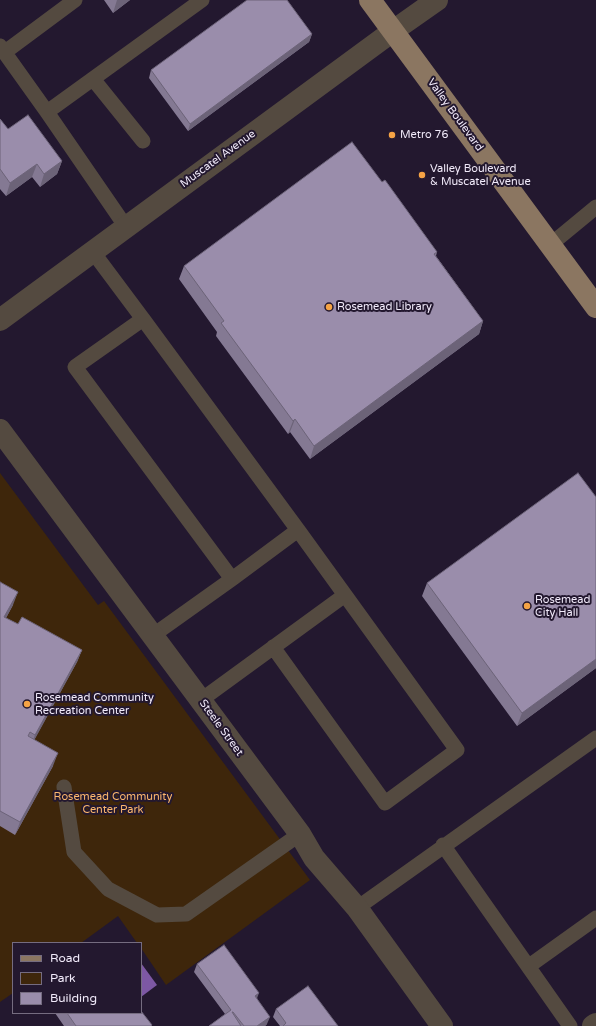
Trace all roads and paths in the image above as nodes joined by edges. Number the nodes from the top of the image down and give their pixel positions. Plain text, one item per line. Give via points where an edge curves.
1 (75, 0) edge
2 (202, 0) edge
3 (370, 0) edge
4 (437, 0) edge
5 (393, 31) junction
6 (2, 49) edge
7 (93, 79) junction
8 (47, 112) junction
9 (143, 141) dead end
10 (596, 207) edge
11 (126, 227) junction
12 (550, 245) junction
13 (93, 252) junction
14 (596, 307) edge
15 (143, 318) junction
16 (0, 320) edge
17 (0, 430) edge
18 (298, 530) junction
19 (232, 579) junction
20 (345, 595) junction
21 (152, 636) junction
22 (273, 647) junction
23 (201, 700) junction
24 (596, 738) edge
25 (64, 787) dead end
26 (300, 834) junction
27 (443, 845) junction
28 (356, 908) junction
29 (596, 918) edge
30 (528, 966) junction
31 (596, 1024) edge
32 (442, 1026) edge
33 (570, 1026) edge
34 (593, 1026) edge

1 - 6 lane
2 - 7 lane
3 - 5 main road, Valley Boulevard
4 - 5 street, Muscatel Avenue
5 - 11 street, Muscatel Avenue
5 - 12 main road, Valley Boulevard
6 - 8 lane
7 - 8 lane
7 - 9 lane
8 - 11 lane
10 - 12 lane
11 - 13 street, Muscatel Avenue
12 - 14 main road, Valley Boulevard
13 - 15 lane
13 - 16 street, Muscatel Avenue
15 - 18 lane
15 - 19 lane via 75,367
17 - 21 street, Steele Street
18 - 19 lane
18 - 20 lane
19 - 21 lane
20 - 22 lane
20 - 22 lane via 457,750 385,803
21 - 23 street, Steele Street
22 - 23 lane
23 - 26 street, Steele Street
24 - 27 lane
25 - 26 lane via 74,852 108,889 157,915 186,914
26 - 28 street, Steele Street via 314,858
27 - 28 lane
27 - 30 lane
28 - 32 street, Steele Street
29 - 30 lane
30 - 33 lane
31 - 34 street

